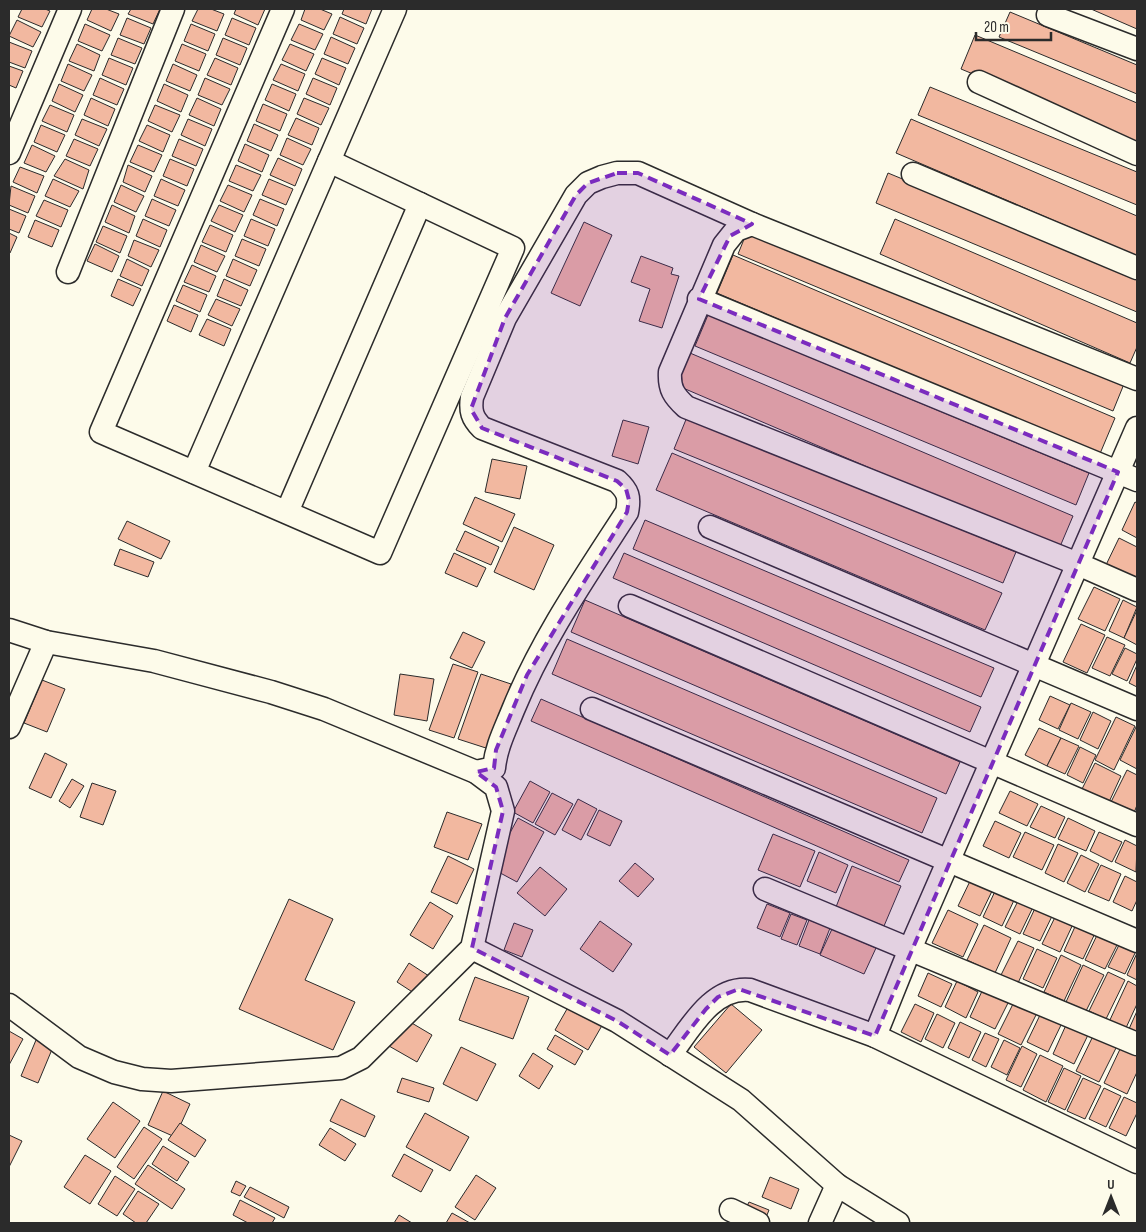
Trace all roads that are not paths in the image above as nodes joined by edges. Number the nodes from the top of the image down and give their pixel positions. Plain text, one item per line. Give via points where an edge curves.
1 (70, 9) edge
2 (174, 9) edge
3 (283, 9) edge
4 (396, 9) edge
5 (1048, 15) dead end
6 (1137, 49) edge
7 (979, 82) dead end
8 (9, 153) edge
9 (1137, 154) edge
10 (329, 161) junction
11 (913, 174) dead end
12 (420, 204) junction
13 (752, 224) junction
14 (1137, 268) edge
15 (68, 272) dead end
16 (699, 299) junction
17 (1137, 379) edge
18 (1137, 428) edge
19 (194, 472) junction
20 (1128, 476) edge
21 (287, 512) junction
22 (710, 527) dead end
23 (1078, 564) junction
24 (1137, 590) edge
25 (630, 606) dead end
26 (9, 630) edge
27 (46, 642) junction
28 (1034, 665) junction
29 (592, 709) dead end
30 (1137, 709) edge
31 (9, 727) edge
32 (992, 761) junction
33 (476, 772) junction
34 (1137, 825) edge
35 (948, 861) junction
36 (765, 889) dead end
37 (1137, 941) edge
38 (472, 948) junction
39 (910, 949) junction
40 (9, 1005) edge
41 (875, 1036) junction
42 (1137, 1044) edge
43 (670, 1055) junction
44 (1137, 1162) edge
45 (837, 1186) junction
46 (731, 1210) dead end
47 (758, 1223) edge
48 (820, 1223) edge
49 (898, 1223) edge

1 - 8 street
2 - 15 street
3 - 19 street via 101,432
4 - 10 street
5 - 6 street
7 - 9 street
10 - 12 street
10 - 19 street
11 - 14 street
12 - 21 street
12 - 21 street via 513,248 380,553
13 - 16 street via 730,236
13 - 17 street
13 - 33 street via 638,173 602,177 588,183 576,195 505,318 472,397 470,409 473,419 482,428 617,481 626,489 629,500 627,512 527,675 496,750 494,768
16 - 20 street
16 - 23 street via 670,372 671,391 686,407
18 - 20 street
19 - 21 street
20 - 23 street
22 - 28 street
23 - 24 street
23 - 28 street
25 - 32 street
26 - 27 street
27 - 31 street
27 - 33 street via 154,661 271,692 324,709
28 - 30 street
28 - 32 street
29 - 35 street
32 - 34 street
32 - 35 street
33 - 38 street via 496,787 503,811
35 - 37 street
35 - 39 street
36 - 39 street
38 - 40 street via 361,1058 341,1068 171,1081 142,1079 114,1072 79,1057
38 - 43 street via 617,1021
39 - 41 street
39 - 42 street
41 - 43 street via 750,990 739,989 718,998 706,1008
41 - 44 street
43 - 45 street via 741,1100
45 - 48 street
45 - 49 street
46 - 47 street

